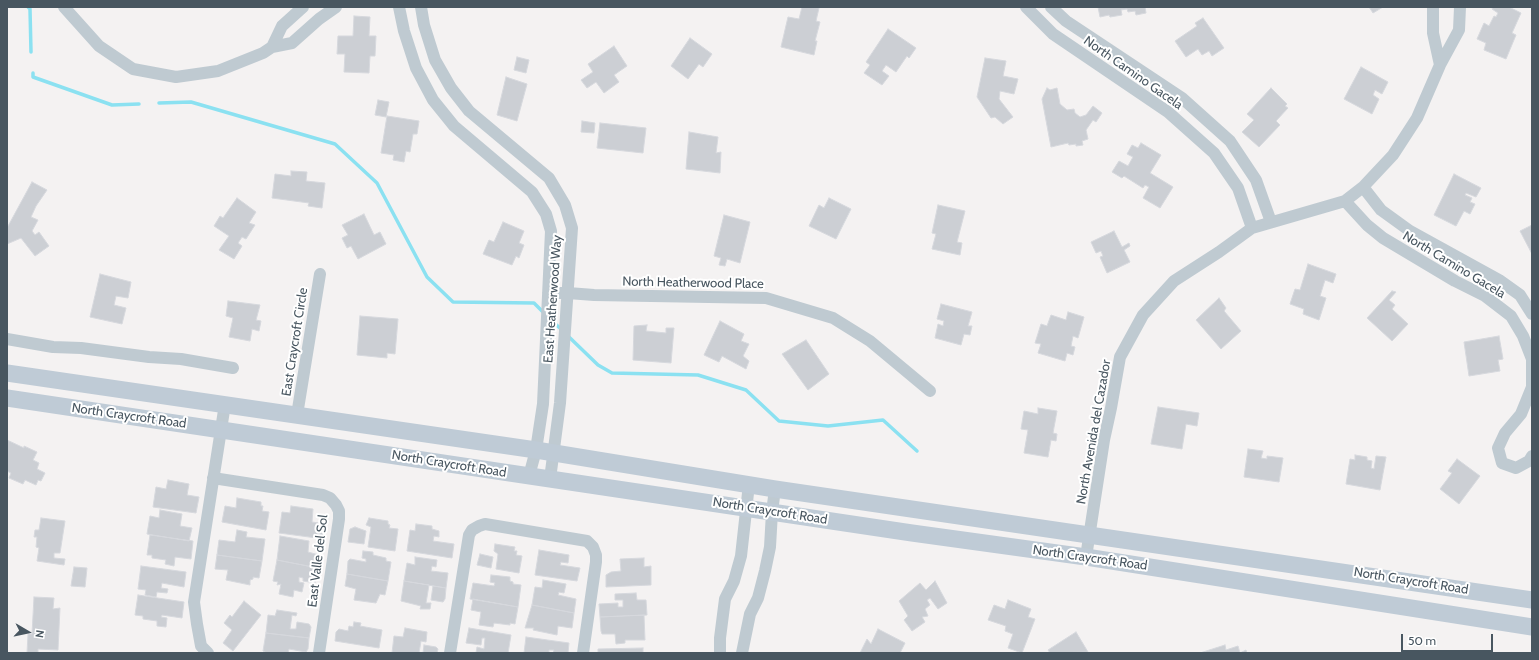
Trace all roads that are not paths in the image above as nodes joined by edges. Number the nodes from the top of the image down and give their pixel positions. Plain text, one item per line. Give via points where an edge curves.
1 (64, 7) edge
2 (303, 7) edge
3 (336, 7) edge
4 (399, 7) edge
5 (421, 7) edge
6 (1026, 7) edge
7 (1051, 7) edge
8 (1433, 7) edge
9 (1460, 7) edge
10 (272, 47) junction
11 (1440, 65) junction
12 (1139, 70) junction
13 (1122, 82) junction
14 (1363, 187) junction
15 (1345, 201) junction
16 (1271, 222) junction
17 (1252, 228) junction
18 (320, 274) dead end
19 (548, 293) junction
20 (568, 293) junction
21 (1532, 314) edge
22 (7, 339) edge
23 (233, 368) dead end
24 (7, 373) edge
25 (930, 391) dead end
26 (7, 398) edge
27 (225, 404) junction
28 (297, 415) junction
29 (221, 429) junction
30 (536, 450) junction
31 (552, 453) junction
32 (1532, 456) edge
33 (529, 476) junction
34 (213, 478) junction
35 (550, 479) junction
36 (749, 484) junction
37 (775, 488) junction
38 (746, 508) junction
39 (772, 512) junction
40 (1090, 534) junction
41 (1086, 557) junction
42 (1532, 600) edge
43 (1532, 627) edge
44 (208, 653) edge
45 (319, 653) edge
46 (450, 653) edge
47 (582, 653) edge
48 (720, 653) edge
49 (742, 653) edge

1 - 10 street via 99,46 133,69 176,77 218,71
2 - 10 street via 282,26
3 - 10 street via 292,43
4 - 19 street, East Heatherwood Way via 416,68 434,100 454,126 532,192 546,214 551,231
5 - 20 street, East Heatherwood Way via 435,60 451,88 469,111 548,178 565,205 572,228
6 - 13 street, North Camino Gacela via 1053,34
7 - 12 street, North Camino Gacela via 1066,21
8 - 11 street via 1433,33
9 - 11 street, North Avenida del Cazador via 1459,30
11 - 14 street, North Avenida del Cazador via 1417,118 1393,155
12 - 13 street
12 - 16 street, North Camino Gacela via 1182,98 1230,142 1256,180
13 - 17 street, North Camino Gacela via 1168,112 1214,153 1238,188
14 - 15 street, North Avenida del Cazador
14 - 21 street, North Camino Gacela via 1381,210 1410,231 1499,280 1520,295
15 - 16 street, North Avenida del Cazador
15 - 32 street, North Camino Gacela via 1383,238 1454,281 1485,296 1511,316 1523,336 1532,359 1532,387 1521,414 1505,433 1498,448 1502,463 1516,468 1529,461
16 - 17 street, North Avenida del Cazador
17 - 40 street, North Avenida del Cazador via 1174,280 1143,315 1120,357
18 - 28 street, East Craycroft Circle
19 - 20 street, North Heatherwood Place
19 - 30 street, East Heatherwood Way via 543,404
20 - 25 street, North Heatherwood Place via 766,298 833,318 870,341
20 - 31 street, East Heatherwood Way via 560,403
22 - 23 street via 53,347 181,359
24 - 27 main road, North Craycroft Road
26 - 29 main road, North Craycroft Road
27 - 28 main road, North Craycroft Road
27 - 29 street
28 - 30 main road, North Craycroft Road
29 - 33 main road, North Craycroft Road
29 - 34 street
30 - 31 main road, North Craycroft Road
30 - 33 street, East Heatherwood Way
31 - 35 street, East Heatherwood Way
31 - 36 main road, North Craycroft Road
33 - 35 main road, North Craycroft Road
34 - 44 street via 194,602 201,646
34 - 45 street, East Valle del Sol via 323,495 336,505 339,519
35 - 38 main road, North Craycroft Road
36 - 37 main road, North Craycroft Road
36 - 38 street
37 - 39 street
37 - 40 main road, North Craycroft Road
38 - 39 main road, North Craycroft Road
38 - 48 street via 740,556 734,581 725,599
39 - 41 main road, North Craycroft Road
39 - 49 street via 766,571 750,614
40 - 41 street, North Avenida del Cazador
40 - 42 main road, North Craycroft Road
41 - 43 main road, North Craycroft Road
46 - 47 street via 469,535 472,530 485,524 587,541 593,547 596,562

